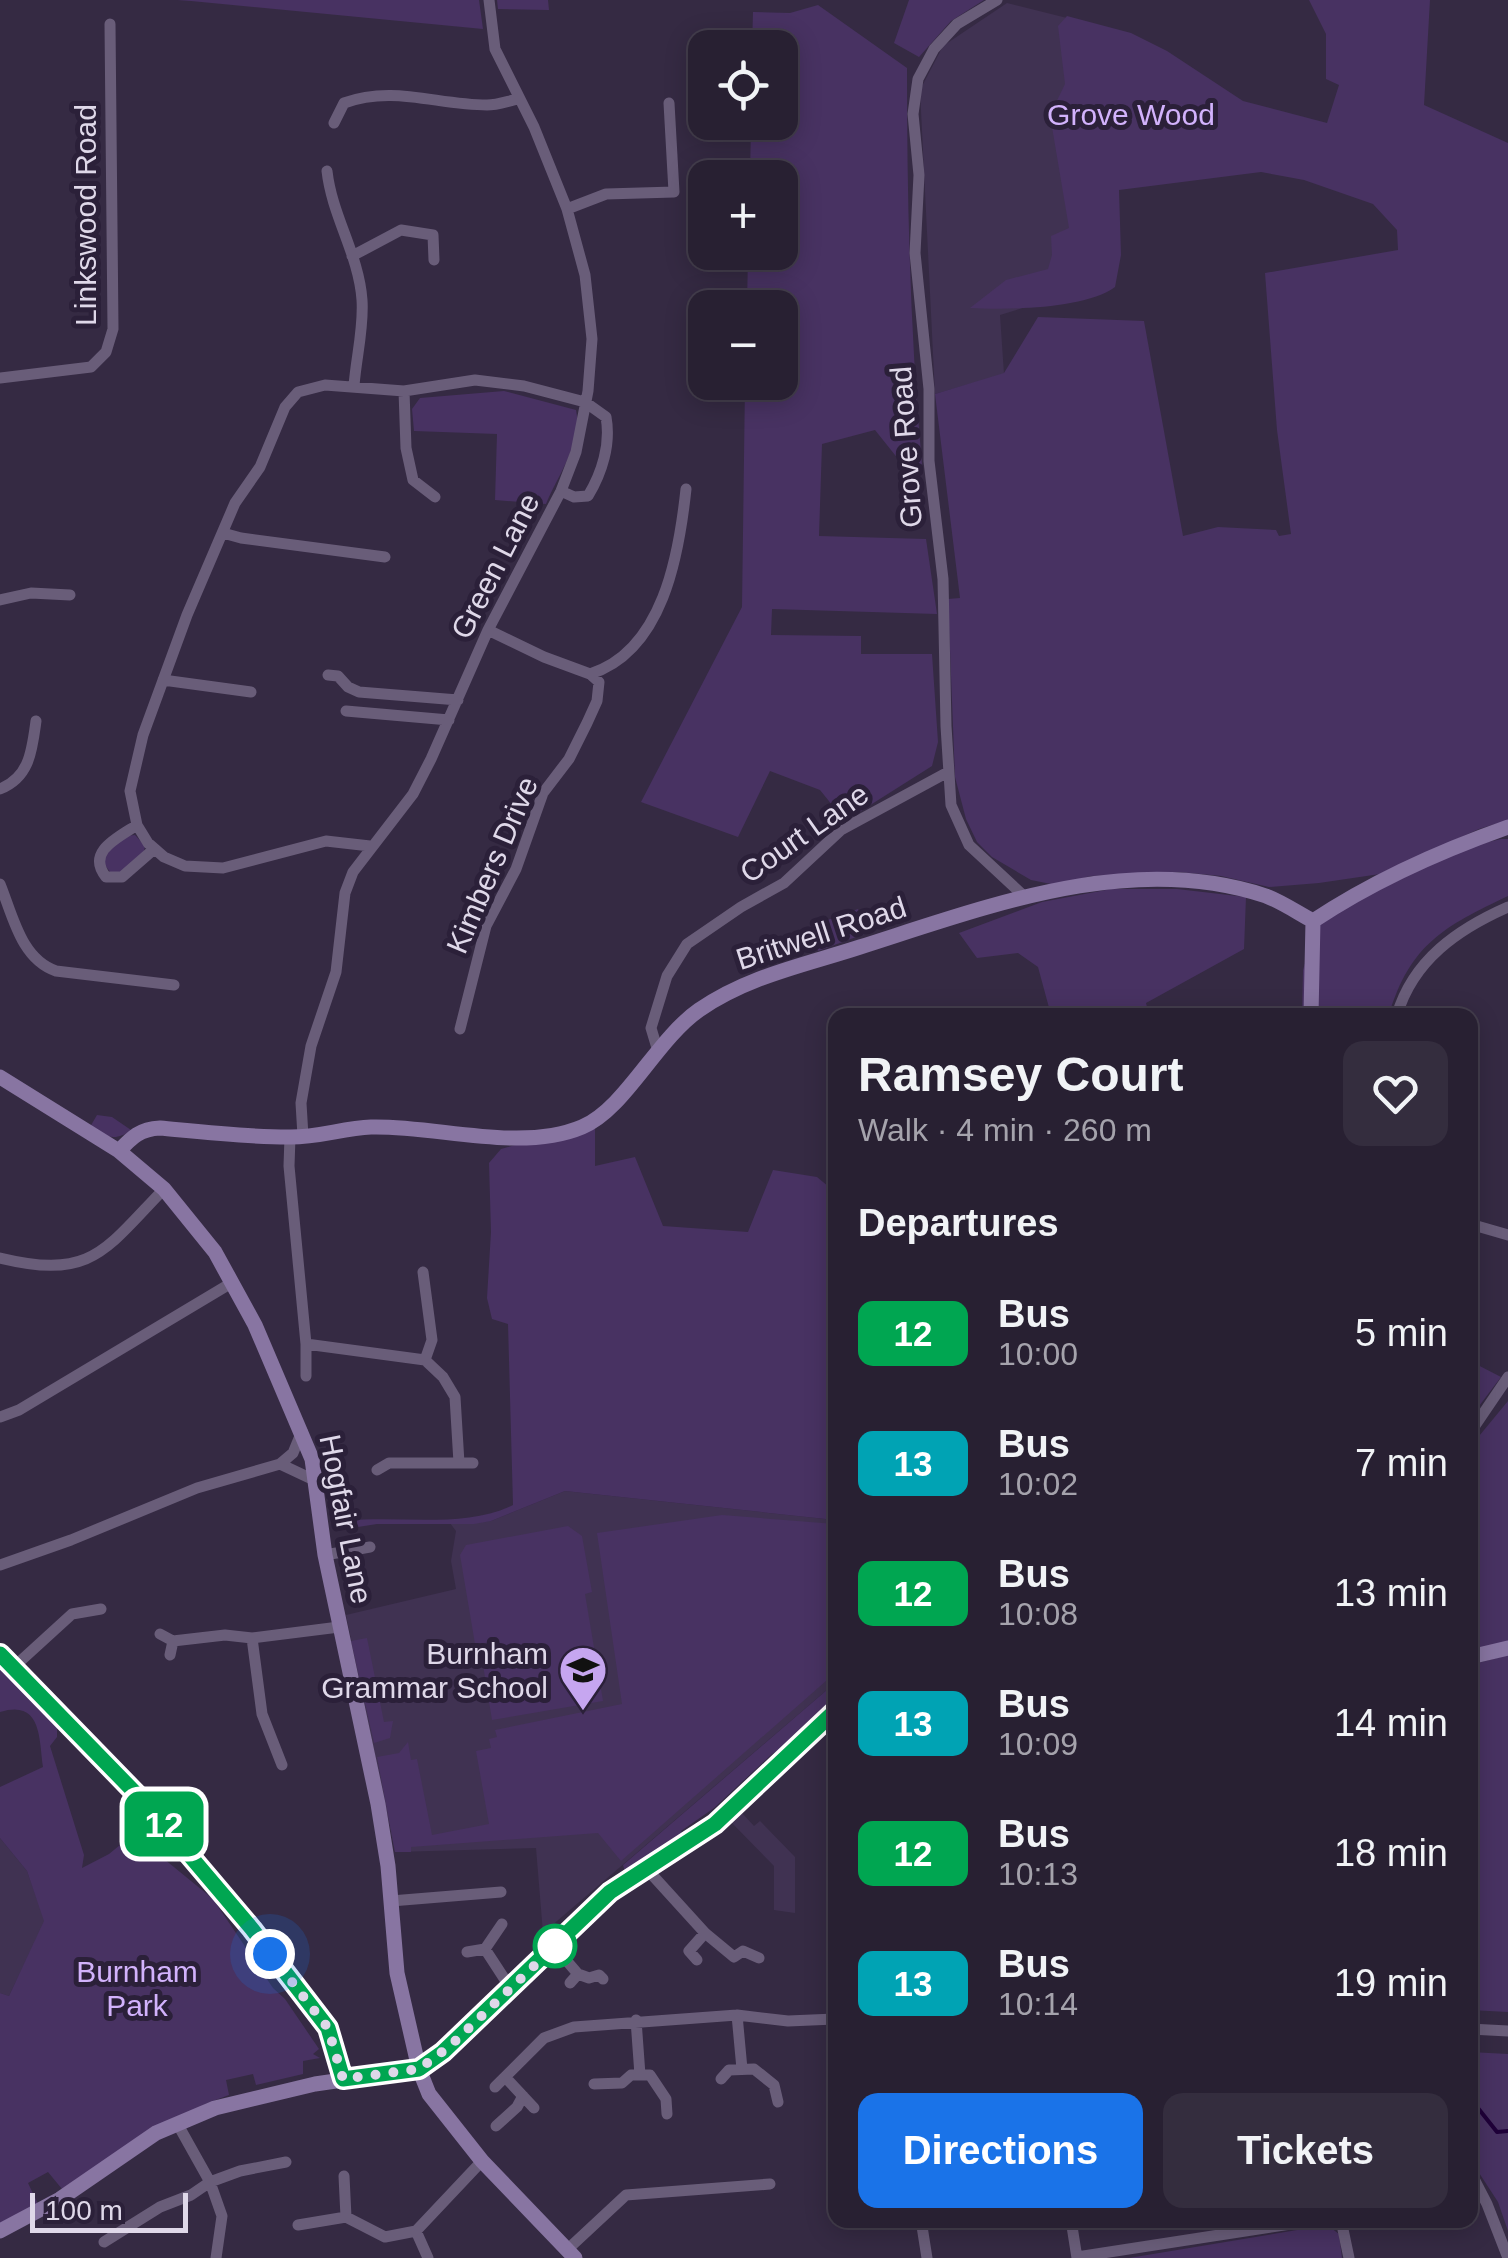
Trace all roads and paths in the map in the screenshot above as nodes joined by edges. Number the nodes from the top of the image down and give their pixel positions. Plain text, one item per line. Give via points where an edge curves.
1 (490, 0) edge
2 (997, 0) edge
3 (110, 24) dead end
4 (518, 99) junction
5 (668, 104) dead end
6 (334, 124) dead end
7 (327, 172) dead end
8 (568, 209) junction
9 (352, 256) junction
10 (434, 260) dead end
11 (0, 378) edge
12 (354, 386) junction
13 (404, 391) junction
14 (586, 402) junction
15 (686, 489) dead end
16 (561, 491) junction
17 (435, 497) dead end
18 (223, 532) junction
19 (385, 557) dead end
20 (70, 596) dead end
21 (0, 600) edge
22 (488, 630) junction
23 (590, 674) junction
24 (328, 675) dead end
25 (163, 680) junction
26 (251, 692) dead end
27 (458, 700) junction
28 (346, 711) dead end
29 (449, 720) junction
30 (36, 721) dead end
31 (948, 772) junction
32 (0, 790) edge
33 (136, 825) junction
34 (1508, 827) edge
35 (370, 846) junction
36 (154, 850) junction
37 (0, 884) edge
38 (1026, 898) junction
39 (1508, 907) edge
40 (1313, 921) junction
41 (174, 985) dead end
42 (1311, 1008) edge
43 (1399, 1008) edge
44 (460, 1029) dead end
45 (657, 1048) junction
46 (0, 1076) edge
47 (297, 1137) junction
48 (119, 1151) junction
49 (164, 1189) junction
50 (1478, 1226) edge
51 (1508, 1234) edge
52 (0, 1258) edge
53 (423, 1272) dead end
54 (234, 1282) junction
55 (306, 1344) junction
56 (425, 1360) junction
57 (306, 1376) dead end
58 (1508, 1377) edge
59 (0, 1417) edge
60 (1478, 1421) edge
61 (302, 1431) junction
62 (459, 1463) junction
63 (473, 1463) dead end
64 (280, 1464) junction
65 (378, 1470) dead end
66 (314, 1480) junction
67 (370, 1547) dead end
68 (325, 1555) junction
69 (0, 1565) edge
70 (101, 1609) dead end
71 (339, 1627) junction
72 (160, 1634) dead end
73 (252, 1638) junction
74 (173, 1641) junction
75 (1508, 1648) edge
76 (0, 1654) edge
77 (170, 1655) dead end
78 (1478, 1655) edge
79 (15, 1666) junction
80 (828, 1718) edge
81 (282, 1765) dead end
82 (645, 1868) junction
83 (501, 1892) dead end
84 (390, 1901) junction
85 (502, 1924) dead end
86 (705, 1934) junction
87 (554, 1946) junction
88 (485, 1949) junction
89 (467, 1952) dead end
90 (689, 1956) dead end
91 (759, 1958) dead end
92 (602, 1979) dead end
93 (511, 1989) junction
94 (738, 2015) junction
95 (636, 2020) junction
96 (828, 2020) edge
97 (1478, 2029) edge
98 (1508, 2031) edge
99 (419, 2069) junction
100 (742, 2070) junction
101 (640, 2075) junction
102 (506, 2078) junction
103 (343, 2079) junction
104 (720, 2080) dead end
105 (594, 2084) dead end
106 (495, 2087) dead end
107 (523, 2096) junction
108 (778, 2102) dead end
109 (534, 2108) dead end
110 (667, 2114) dead end
111 (177, 2123) junction
112 (496, 2126) dead end
113 (482, 2161) junction
114 (286, 2162) dead end
115 (344, 2176) dead end
116 (210, 2182) junction
117 (770, 2184) dead end
118 (1478, 2189) edge
119 (346, 2217) junction
120 (298, 2225) dead end
121 (922, 2228) edge
122 (1072, 2228) edge
123 (1266, 2228) edge
124 (1343, 2228) edge
125 (416, 2230) junction
126 (0, 2231) edge
127 (104, 2242) dead end
128 (572, 2254) edge
129 (216, 2258) edge
130 (428, 2258) edge
131 (928, 2258) edge
132 (1077, 2258) edge
133 (1349, 2258) edge
134 (1508, 2258) edge

1 - 4 street, Green Lane via 495,49
2 - 31 street, Grove Road via 957,24 934,49 918,79 913,114 919,175 915,253 943,579
3 - 11 street, Linkswood Road via 113,329 106,352 92,367
4 - 6 street via 489,106 366,94 344,102
4 - 8 street, Green Lane
5 - 8 street via 674,192 606,194
7 - 9 street via 330,200
8 - 14 street, Green Lane via 592,339
9 - 10 street via 401,230 433,235
9 - 12 street via 362,299
12 - 13 street
12 - 18 street via 298,392 284,407
13 - 14 street via 474,380
13 - 17 street via 413,480
14 - 16 street, Green Lane
14 - 16 street via 606,417 606,453 588,496
15 - 23 street via 680,538 659,606 626,657
16 - 22 street, Green Lane
18 - 19 street
18 - 25 street
20 - 21 street via 32,593
22 - 23 street
22 - 27 street, Green Lane
23 - 44 street, Kimbers Drive via 600,682 597,702 569,759 543,793 516,869 486,926
24 - 27 street via 359,692
25 - 26 street
25 - 33 street via 130,791
27 - 29 street, Green Lane
28 - 29 street
29 - 35 street, Green Lane via 413,794
30 - 32 street via 31,761
31 - 38 street, Grove Road via 952,804 969,845
31 - 45 street, Court Lane via 841,830 784,883 687,944 667,976 651,1028
33 - 36 street
33 - 36 street via 104,849 98,867 106,876 122,876
34 - 40 street via 1351,896
35 - 36 street via 326,842 223,868 185,866
35 - 47 street, Green Lane via 346,893 336,972 311,1046
37 - 41 street via 29,953 42,966
38 - 40 street, Britwell Road via 1124,880 1197,881 1270,898
38 - 45 street, Britwell Road via 742,985 696,1012
39 - 43 street via 1442,945
40 - 42 street
45 - 47 street, Britwell Road via 602,1113 559,1133 372,1127
46 - 48 street
47 - 48 street, Britwell Road via 145,1129
47 - 55 street, Green Lane via 289,1166
48 - 49 street, Hogfair Lane
49 - 52 street via 82,1263 60,1267
49 - 54 street, Hogfair Lane
50 - 51 street
53 - 56 street via 432,1340
54 - 59 street
54 - 61 street, Hogfair Lane
55 - 56 street
55 - 57 street, Green Lane
56 - 62 street via 455,1397
58 - 60 street
61 - 64 street
61 - 66 street, Hogfair Lane
62 - 63 street
62 - 65 street via 390,1463
64 - 66 street
64 - 69 street via 197,1488
66 - 68 street, Hogfair Lane
67 - 68 street
68 - 71 street, Hogfair Lane
70 - 79 street via 72,1614
71 - 73 street
71 - 84 street, Hogfair Lane via 378,1804
72 - 74 street
73 - 74 street
73 - 81 street via 262,1714
74 - 77 street
75 - 78 street
76 - 79 street
79 - 103 street via 252,1929 328,2028
80 - 82 street via 715,1824
82 - 86 street
82 - 87 street
83 - 84 street
84 - 99 street, Hogfair Lane via 397,1973
85 - 88 street
86 - 90 street
86 - 91 street via 734,1958 743,1951
87 - 92 street via 574,1979
87 - 93 street
88 - 89 street
88 - 93 street
93 - 99 street
94 - 95 street
94 - 96 street
94 - 100 street
95 - 101 street
95 - 102 street via 574,2026 544,2038
97 - 98 street
99 - 103 street
99 - 113 street, Hogfair Lane via 430,2094
100 - 104 street
100 - 108 street via 764,2074
101 - 105 street
101 - 110 street via 658,2085
102 - 106 street
102 - 107 street
103 - 111 street
107 - 109 street
107 - 112 street
111 - 116 street
111 - 126 street
113 - 125 street
113 - 128 street, Hogfair Lane
114 - 116 street
115 - 119 street
116 - 127 street
116 - 129 street via 222,2216
117 - 128 street via 626,2195
118 - 134 street
119 - 120 street
119 - 125 street via 385,2237
121 - 131 street
122 - 132 street
123 - 132 street
124 - 133 street
125 - 130 street

